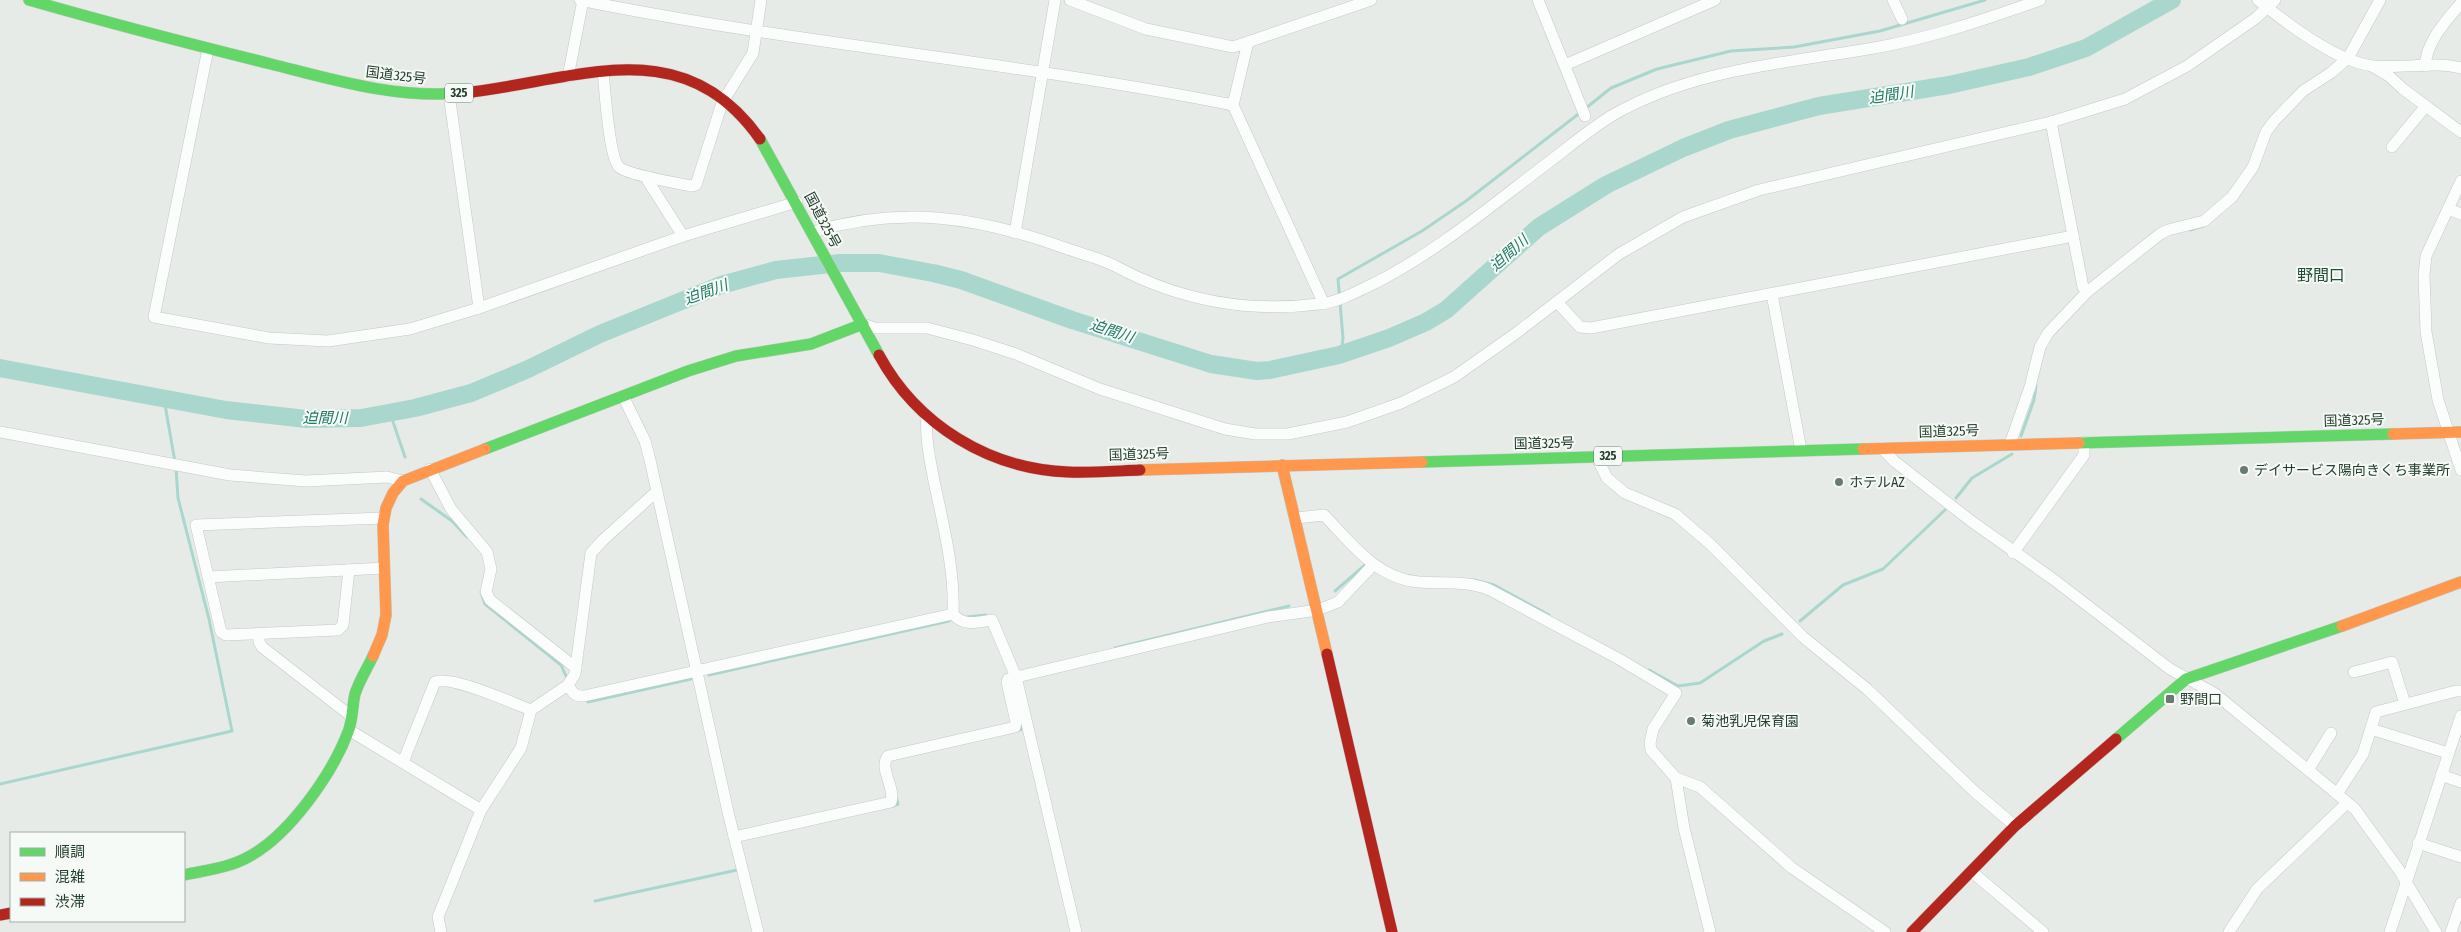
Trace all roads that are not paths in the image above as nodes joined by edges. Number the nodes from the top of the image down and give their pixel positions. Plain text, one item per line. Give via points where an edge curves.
1 (29, 0) edge
2 (582, 0) edge
3 (761, 0) edge
4 (1055, 0) edge
5 (1070, 0) edge
6 (1371, 0) edge
7 (1538, 0) edge
8 (1715, 0) edge
9 (1893, 0) edge
10 (2040, 0) edge
11 (2380, 0) edge
12 (2267, 2) edge
13 (1354, 3) edge
14 (2461, 3) edge
15 (66, 6) edge
16 (1902, 19) dead end
17 (756, 32) junction
18 (1248, 42) junction
19 (208, 49) junction
20 (2348, 58) junction
21 (1565, 64) junction
22 (2372, 66) junction
23 (2425, 66) junction
24 (2461, 68) edge
25 (603, 72) junction
26 (1041, 74) junction
27 (568, 77) junction
28 (449, 94) junction
29 (726, 99) junction
30 (1233, 106) junction
31 (2425, 107) junction
32 (1585, 116) dead end
33 (2052, 122) junction
34 (2461, 132) edge
35 (2392, 146) dead end
36 (649, 177) junction
37 (2461, 181) edge
38 (797, 202) junction
39 (2448, 209) junction
40 (2461, 214) edge
41 (1015, 233) junction
42 (683, 236) junction
43 (814, 236) junction
44 (2073, 236) junction
45 (2087, 292) junction
46 (1772, 294) junction
47 (1557, 302) junction
48 (1324, 304) junction
49 (479, 308) junction
50 (863, 324) junction
51 (624, 396) junction
52 (927, 416) junction
53 (0, 432) edge
54 (2447, 432) junction
55 (2461, 432) edge
56 (2084, 442) junction
57 (2010, 444) junction
58 (1882, 448) junction
59 (1801, 450) junction
60 (1596, 456) junction
61 (1282, 464) junction
62 (430, 469) junction
63 (2461, 470) edge
64 (403, 481) junction
65 (656, 492) junction
66 (384, 518) junction
67 (1296, 518) junction
68 (2013, 552) junction
69 (1373, 565) junction
70 (385, 568) junction
71 (349, 570) junction
72 (208, 577) junction
73 (2461, 582) edge
74 (1318, 610) junction
75 (953, 614) junction
76 (259, 634) junction
77 (576, 668) junction
78 (698, 672) junction
79 (2354, 672) dead end
80 (1016, 677) junction
81 (2186, 679) junction
82 (568, 685) junction
83 (2461, 691) edge
84 (2405, 704) junction
85 (531, 710) junction
86 (350, 716) junction
87 (2461, 716) edge
88 (2371, 729) junction
89 (349, 730) junction
90 (2459, 730) edge
91 (2331, 733) dead end
92 (2448, 753) junction
93 (403, 762) junction
94 (2308, 770) junction
95 (2441, 775) junction
96 (1676, 778) junction
97 (2461, 782) edge
98 (2337, 794) junction
99 (2347, 803) junction
100 (481, 810) junction
101 (2015, 826) junction
102 (734, 837) junction
103 (2418, 843) junction
104 (2461, 857) edge
105 (1972, 872) junction
106 (185, 875) edge
107 (2405, 881) junction
108 (2461, 903) edge
109 (441, 932) edge
110 (758, 932) edge
111 (1076, 932) edge
112 (1392, 932) edge
113 (1710, 932) edge
114 (1885, 932) edge
115 (1912, 932) edge
116 (2043, 932) edge
117 (2229, 932) edge
118 (2390, 932) edge
119 (2436, 932) edge
120 (2452, 932) edge

1 - 15 main road, 国道325号 / 325
2 - 17 street
2 - 27 street
3 - 17 street
4 - 26 street
5 - 18 street via 1146,29 1233,47
6 - 13 street
7 - 21 street
8 - 21 street
9 - 16 street
10 - 48 street via 1920,38 1723,73 1656,94 1590,130 1394,273 1353,294
11 - 20 street
12 - 20 street via 2299,32
12 - 33 street via 2208,52 2153,85 2125,99
13 - 18 street
14 - 23 street via 2432,42
15 - 19 main road, 国道325号 / 325
17 - 26 street
17 - 29 street via 752,53
18 - 30 street
19 - 28 main road, 国道325号 / 325 via 375,89 410,94
19 - 49 street via 154,317 268,338 328,341 410,329
20 - 22 street
20 - 45 street via 2303,91 2274,121 2266,132 2248,177 2216,212 2197,224 2168,230
21 - 32 street
22 - 23 street
22 - 31 street
23 - 24 street
25 - 27 main road, 国道325号 / 325
25 - 29 main road, 国道325号 / 325 via 641,69 668,72 701,83
25 - 36 street via 614,159 622,169
26 - 30 street
26 - 41 street
27 - 28 main road, 国道325号 / 325
28 - 49 street
29 - 36 street via 709,139 696,185
29 - 38 main road, 国道325号 / 325 via 760,138
30 - 48 street
31 - 34 street
31 - 35 street
33 - 44 street
33 - 47 street via 1725,200 1638,241
36 - 42 street via 648,181
37 - 39 street
38 - 42 street
38 - 43 main road, 国道325号 / 325
39 - 40 street
39 - 54 street via 2426,256 2424,275 2426,332
41 - 43 street via 923,216 869,218 844,223
41 - 48 street via 1106,263 1148,284 1194,299 1227,305 1289,307
42 - 49 street
43 - 50 main road, 国道325号 / 325
44 - 45 street
44 - 46 street
45 - 57 street via 2040,347
46 - 47 street via 1591,328 1580,327
46 - 59 street
47 - 50 street via 1480,360 1428,391 1372,415 1273,435 1200,423 973,340 927,328 874,328
50 - 51 main road via 810,344 710,363
50 - 52 main road, 国道325号 / 325 via 889,373
51 - 62 main road via 485,451
51 - 65 street via 645,441
52 - 61 main road, 国道325号 / 325 via 944,431 979,452 1014,464 1050,471
52 - 75 street via 925,435 942,519 954,597
53 - 64 street via 230,475 306,481 387,477
54 - 55 main road, 国道325号 / 325
54 - 56 main road, 国道325号 / 325
54 - 63 street
56 - 57 main road, 国道325号 / 325
56 - 68 street via 2084,456
57 - 58 main road, 国道325号 / 325
58 - 59 main road, 国道325号 / 325
58 - 68 street
59 - 60 main road, 国道325号 / 325
60 - 61 main road, 国道325号 / 325
60 - 101 street via 1607,478 1625,493 1675,514 1709,543 1803,637 1867,689 1974,792
61 - 67 main road
62 - 64 main road
62 - 77 street via 451,509 487,552 491,569 486,592 490,600
64 - 66 main road via 391,494
65 - 77 street via 592,553
65 - 78 street
66 - 70 main road
66 - 72 street via 196,525
67 - 69 street via 1324,515
67 - 74 main road
68 - 81 street
69 - 74 street via 1338,602
69 - 96 street via 1406,580 1482,586 1676,693 1653,729 1650,743 1651,750
70 - 71 street
70 - 86 main road via 385,625 357,690
71 - 72 street
71 - 76 street via 343,625 338,630
72 - 76 street via 221,632 226,635
73 - 81 main road via 2311,638
74 - 80 street via 1268,617
74 - 112 main road
75 - 78 street
75 - 80 street via 960,622 966,623 992,620
76 - 86 street via 262,647
77 - 82 street
78 - 82 street via 578,697
78 - 102 street
79 - 84 street via 2392,662
80 - 102 street via 1007,682 1015,727 888,756 885,764 891,802
80 - 111 street
81 - 94 street via 2214,693
81 - 101 main road
82 - 85 street
83 - 84 street
84 - 88 street via 2376,712
85 - 93 street via 474,688 447,681 435,682
85 - 100 street via 521,748
86 - 89 main road
87 - 90 street
88 - 92 street
88 - 98 street via 2363,754
89 - 93 street
89 - 106 main road via 323,778 267,846 236,862
90 - 92 street
91 - 94 street
92 - 95 street
93 - 100 street
94 - 98 street
95 - 97 street
95 - 103 street
96 - 113 street via 1684,828
96 - 114 street via 1700,787 1792,868
98 - 99 street
99 - 107 street
99 - 117 street via 2257,888
100 - 109 street via 438,917
101 - 105 main road
102 - 110 street
103 - 104 street
103 - 107 street
105 - 115 main road
105 - 116 street
107 - 118 street
107 - 119 street
108 - 120 street

